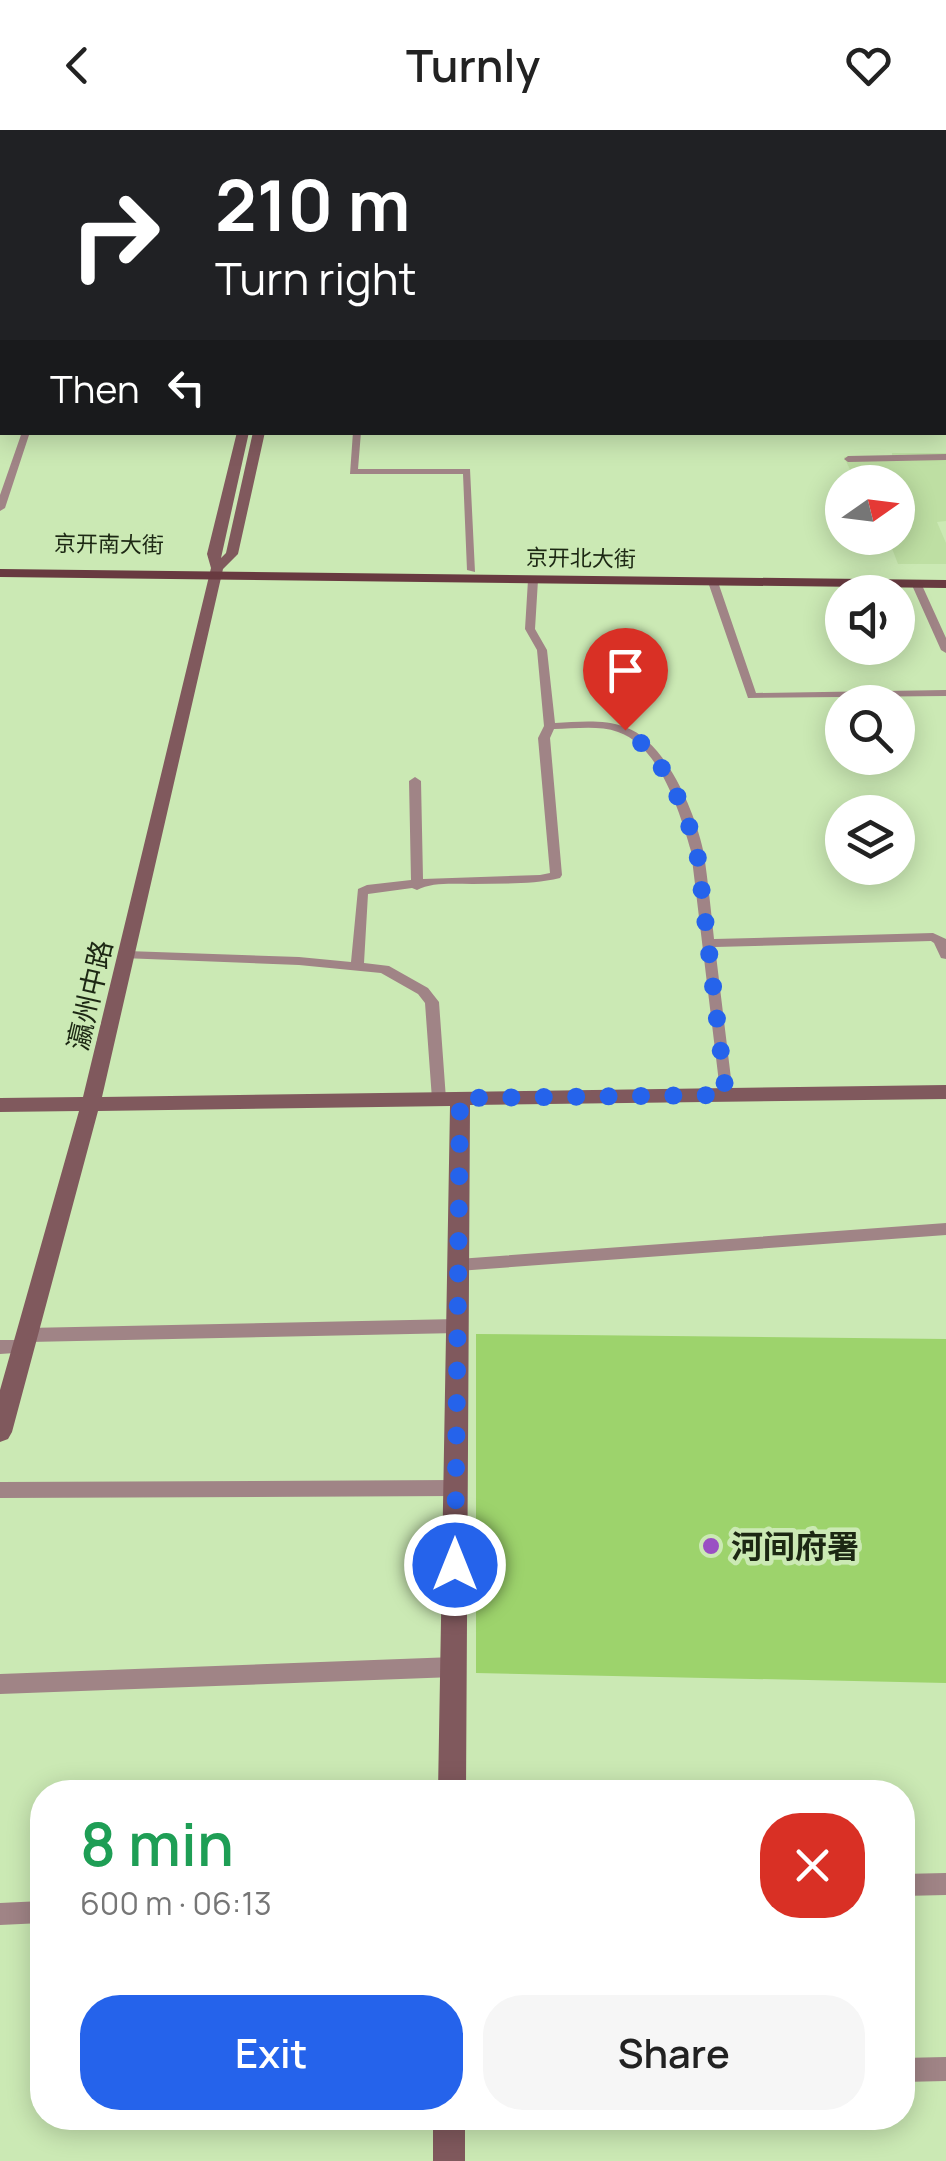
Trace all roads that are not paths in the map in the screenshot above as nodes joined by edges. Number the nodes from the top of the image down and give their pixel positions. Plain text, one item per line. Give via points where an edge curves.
1 (25, 435) edge
2 (242, 435) edge
3 (258, 435) edge
4 (357, 435) edge
5 (946, 457) edge
6 (848, 458) dead end
7 (1, 503) edge
8 (0, 566) edge
9 (472, 570) junction
10 (216, 572) junction
11 (0, 573) edge
12 (946, 575) edge
13 (533, 580) junction
14 (713, 582) junction
15 (916, 583) junction
16 (946, 584) edge
17 (946, 650) edge
18 (946, 693) edge
19 (550, 726) junction
20 (415, 781) dead end
21 (417, 886) junction
22 (708, 943) junction
23 (126, 955) junction
24 (946, 955) edge
25 (357, 966) junction
26 (946, 1092) edge
27 (726, 1095) junction
28 (449, 1098) junction
29 (91, 1103) junction
30 (0, 1104) edge
31 (946, 1229) edge
32 (458, 1265) junction
33 (458, 1326) junction
34 (25, 1341) junction
35 (0, 1346) edge
36 (0, 1432) edge
37 (456, 1488) junction
38 (0, 1490) edge
39 (454, 1667) junction
40 (0, 1684) edge
41 (452, 1780) edge
42 (946, 1884) edge
43 (915, 1885) edge
44 (30, 1913) edge
45 (0, 1914) edge
46 (946, 2069) edge
47 (915, 2070) edge
48 (449, 2130) edge
49 (448, 2161) edge

1 - 7 street
2 - 10 main road via 213,554
3 - 10 main road via 232,554
4 - 9 street via 352,472 468,470
5 - 6 street
8 - 10 main road, 京开南大街
9 - 10 main road, 京开北大街
9 - 12 main road, 京开北大街
10 - 11 main road, 京开南大街
10 - 13 main road, 京开北大街
10 - 23 main road, 瀛州中路
13 - 14 main road, 京开北大街
13 - 19 street via 530,629 542,650
14 - 15 main road, 京开北大街
14 - 18 street via 752,696
15 - 16 main road, 京开北大街
15 - 17 street
19 - 21 street via 544,738 556,875
19 - 22 street via 625,730 661,766 697,851
20 - 21 street
21 - 25 street via 362,892
22 - 24 street via 933,936
22 - 27 street
23 - 25 street
23 - 29 main road, 瀛州中路
25 - 28 street via 398,974 432,1002
26 - 27 main road
27 - 28 main road
28 - 29 main road
28 - 32 main road
29 - 30 main road
29 - 34 main road, 瀛州中路
31 - 32 street
32 - 33 main road
33 - 34 street
33 - 37 main road
34 - 35 street
34 - 36 main road, 瀛州中路
37 - 38 street
37 - 39 main road
39 - 40 street
39 - 41 main road
42 - 43 street
44 - 45 street
46 - 47 street
48 - 49 main road

